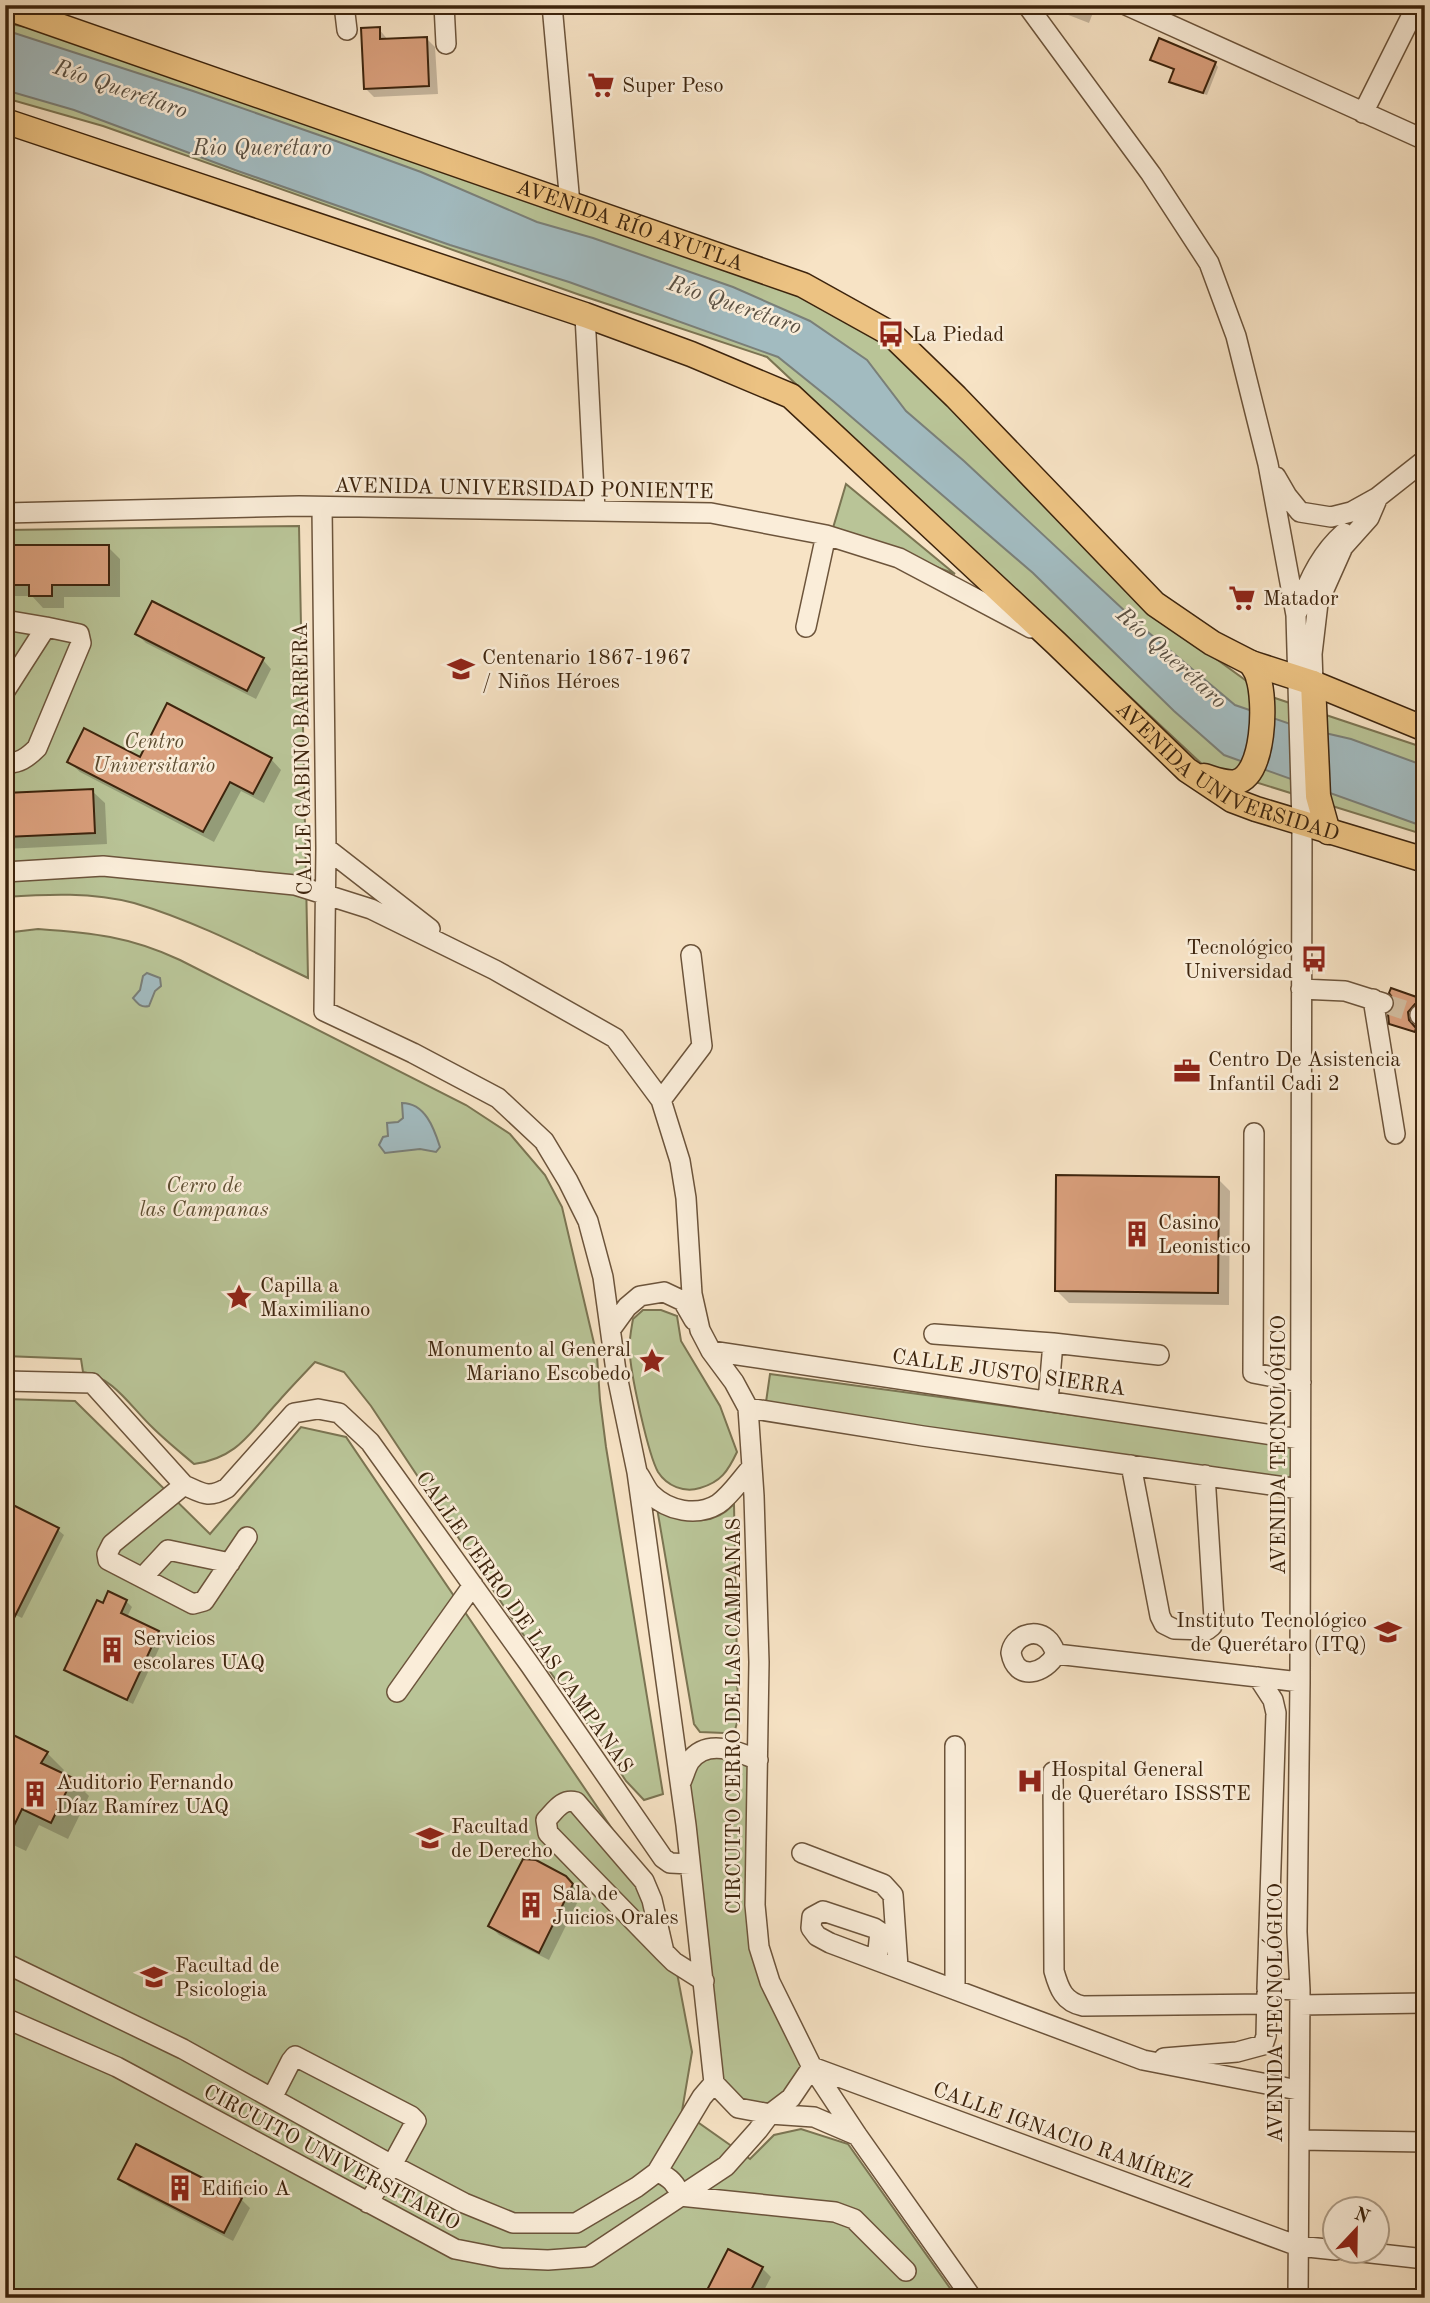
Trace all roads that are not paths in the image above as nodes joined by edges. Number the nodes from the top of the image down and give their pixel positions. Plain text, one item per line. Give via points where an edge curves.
1 (344, 5) edge
2 (444, 5) edge
3 (552, 5) edge
4 (1027, 5) edge
5 (1126, 5) edge
6 (1417, 5) edge
7 (5, 7) edge
8 (347, 30) dead end
9 (446, 44) dead end
10 (1363, 113) junction
11 (5, 121) edge
12 (1425, 140) edge
13 (570, 204) junction
14 (585, 315) junction
15 (1425, 460) edge
16 (1268, 464) junction
17 (1425, 470) edge
18 (1375, 503) junction
19 (321, 506) junction
20 (596, 510) junction
21 (5, 513) edge
22 (826, 535) junction
23 (1296, 615) junction
24 (5, 620) edge
25 (46, 627) junction
26 (806, 627) dead end
27 (1056, 643) junction
28 (1251, 663) junction
29 (5, 691) edge
30 (1305, 692) junction
31 (1425, 729) edge
32 (5, 762) edge
33 (1187, 770) junction
34 (1309, 793) junction
35 (1302, 824) junction
36 (1328, 832) junction
37 (326, 848) junction
38 (1425, 860) edge
39 (5, 872) edge
40 (326, 894) junction
41 (438, 941) junction
42 (691, 955) dead end
43 (1301, 989) junction
44 (324, 1011) joint
45 (661, 1100) junction
46 (1254, 1133) dead end
47 (1395, 1134) dead end
48 (611, 1329) junction
49 (700, 1330) junction
50 (934, 1334) dead end
51 (1053, 1343) junction
52 (711, 1351) junction
53 (1159, 1355) dead end
54 (5, 1381) edge
55 (1301, 1382) junction
56 (1048, 1401) junction
57 (748, 1408) junction
58 (1300, 1439) junction
59 (1131, 1465) junction
60 (751, 1467) junction
61 (637, 1472) junction
62 (1205, 1475) junction
63 (184, 1485) junction
64 (1300, 1489) junction
65 (247, 1536) dead end
66 (230, 1563) junction
67 (143, 1577) junction
68 (473, 1586) junction
69 (1056, 1654) dead end
70 (1258, 1677) junction
71 (1300, 1682) junction
72 (397, 1692) dead end
73 (955, 1746) dead end
74 (758, 1760) junction
75 (1053, 1772) dead end
76 (680, 1783) junction
77 (802, 1853) dead end
78 (690, 1864) junction
79 (664, 1952) junction
80 (877, 1959) dead end
81 (5, 1963) edge
82 (898, 1967) junction
83 (704, 1981) junction
84 (955, 1989) junction
85 (1267, 1997) junction
86 (1300, 1998) junction
87 (1425, 2003) edge
88 (5, 2018) edge
89 (1143, 2060) junction
90 (812, 2067) junction
91 (715, 2083) junction
92 (1298, 2090) junction
93 (272, 2098) junction
94 (769, 2114) junction
95 (857, 2135) junction
96 (1299, 2140) junction
97 (1425, 2142) edge
98 (392, 2165) junction
99 (657, 2172) junction
100 (680, 2196) junction
101 (368, 2203) junction
102 (1298, 2246) junction
103 (1322, 2249) edge
104 (1392, 2255) edge
105 (1425, 2259) edge
106 (906, 2271) dead end
107 (972, 2298) edge
108 (1298, 2298) edge

1 - 8 street
2 - 9 street
3 - 13 street
4 - 16 street via 1151,174 1209,263 1236,336
5 - 10 street
6 - 10 street
7 - 13 main road, AVENIDA RÍO AYUTLA
10 - 12 street
11 - 14 main road
13 - 28 main road, AVENIDA RÍO AYUTLA via 803,285 891,334 1155,604
14 - 20 street
14 - 27 main road via 791,396
15 - 18 street
16 - 18 street via 1300,512 1331,517
16 - 23 street
17 - 18 street
18 - 23 street via 1325,554 1306,584
18 - 30 street via 1369,518 1343,547 1318,603
19 - 20 street, AVENIDA UNIVERSIDAD PONIENTE
19 - 21 street, AVENIDA UNIVERSIDAD PONIENTE
19 - 37 street, CALLE GABINO BARRERA
20 - 22 street, AVENIDA UNIVERSIDAD PONIENTE via 711,513
22 - 26 street
22 - 27 street, AVENIDA UNIVERSIDAD PONIENTE via 899,558
23 - 30 street
24 - 25 street
25 - 29 street
25 - 32 street via 79,634 81,643 37,748 27,758
27 - 33 main road, AVENIDA UNIVERSIDAD
28 - 30 main road
28 - 33 main road via 1259,678 1262,726 1258,756 1250,772 1238,782 1218,781
30 - 31 main road
30 - 34 main road
33 - 35 main road, AVENIDA UNIVERSIDAD via 1232,800
34 - 35 street, AVENIDA TECNOLÓGICO
34 - 36 main road
35 - 36 main road, AVENIDA UNIVERSIDAD
35 - 43 street, AVENIDA TECNOLÓGICO
36 - 38 main road, AVENIDA UNIVERSIDAD
37 - 40 street, CALLE GABINO BARRERA
37 - 41 street via 425,923
39 - 40 street via 103,866 295,885
40 - 41 street, CIRCUITO CERRO DE LAS CAMPANAS via 371,909
40 - 44 street, CALLE GABINO BARRERA
41 - 45 street, CIRCUITO CERRO DE LAS CAMPANAS via 615,1038
42 - 45 street via 702,1046
43 - 47 street via 1345,991 1379,1001
43 - 55 street, AVENIDA TECNOLÓGICO
44 - 48 street, CIRCUITO CERRO DE LAS CAMPANAS via 498,1098 544,1142 588,1221
45 - 49 street, CIRCUITO CERRO DE LAS CAMPANAS via 682,1174 692,1294
46 - 55 street via 1253,1373
48 - 49 street via 640,1296 664,1292 683,1301
48 - 61 street, CIRCUITO CERRO DE LAS CAMPANAS
49 - 52 street, CIRCUITO CERRO DE LAS CAMPANAS
50 - 51 street
51 - 53 street
51 - 56 street
52 - 56 street, CALLE JUSTO SIERRA
52 - 57 street, CIRCUITO CERRO DE LAS CAMPANAS
54 - 63 street via 92,1382
55 - 58 street, AVENIDA TECNOLÓGICO
56 - 58 street, CALLE JUSTO SIERRA
57 - 59 street
57 - 60 street, CIRCUITO CERRO DE LAS CAMPANAS
58 - 64 street, AVENIDA TECNOLÓGICO
59 - 62 street
59 - 62 street via 1160,1616 1174,1629 1207,1630 1214,1618
60 - 61 street via 716,1505 694,1512 670,1508 650,1493
60 - 74 street, CIRCUITO CERRO DE LAS CAMPANAS
61 - 76 street, CIRCUITO CERRO DE LAS CAMPANAS
62 - 64 street
63 - 67 street via 112,1544 107,1554 108,1560
63 - 68 street, CALLE CERRO DE LAS CAMPANAS via 216,1494 227,1488 295,1413 318,1409 339,1413 370,1442
64 - 71 street, AVENIDA TECNOLÓGICO
65 - 66 street
66 - 67 street via 168,1550
66 - 67 street via 204,1601 194,1604
68 - 72 street
68 - 78 street, CALLE CERRO DE LAS CAMPANAS via 663,1858
69 - 70 street
70 - 71 street
70 - 85 street via 1276,1713
71 - 86 street, AVENIDA TECNOLÓGICO
73 - 84 street
74 - 76 street via 726,1748 708,1749 690,1760
74 - 90 street, CIRCUITO CERRO DE LAS CAMPANAS via 755,1905 759,1947 769,1982
75 - 85 street via 1054,1972 1066,1998 1083,2006
76 - 78 street, CIRCUITO CERRO DE LAS CAMPANAS
77 - 82 street via 883,1884 894,1895
78 - 83 street, CIRCUITO CERRO DE LAS CAMPANAS
79 - 79 street via 548,1833 546,1820 563,1802 576,1802 644,1881
79 - 83 street
80 - 82 street
81 - 93 street, CIRCUITO UNIVERSITARIO via 183,2049
82 - 84 street
83 - 91 street, CIRCUITO CERRO DE LAS CAMPANAS
84 - 89 street
85 - 86 street
85 - 89 street via 1263,2045 1237,2052
86 - 87 street
86 - 92 street, AVENIDA TECNOLÓGICO
88 - 101 street, CIRCUITO UNIVERSITARIO via 117,2067
89 - 92 street
90 - 94 street via 791,2098
90 - 95 street, CIRCUITO CERRO DE LAS CAMPANAS
90 - 102 street, CALLE IGNACIO RAMÍREZ
91 - 94 street via 738,2108
91 - 99 street
92 - 96 street, AVENIDA TECNOLÓGICO
93 - 98 street, CIRCUITO UNIVERSITARIO
93 - 98 street via 295,2056 411,2116 416,2121
94 - 95 street via 814,2117
94 - 100 street, CIRCUITO UNIVERSITARIO via 726,2166
95 - 107 street, CIRCUITO CERRO DE LAS CAMPANAS
96 - 97 street
96 - 102 street, AVENIDA TECNOLÓGICO
98 - 99 street, CIRCUITO UNIVERSITARIO via 513,2223 576,2223
98 - 101 street
99 - 100 street via 670,2178
100 - 101 street, CIRCUITO UNIVERSITARIO via 589,2257 548,2260 500,2258 455,2249
100 - 106 street via 835,2212 854,2219
102 - 103 street, CALLE IGNACIO RAMÍREZ
102 - 108 street, AVENIDA TECNOLÓGICO
104 - 105 street

